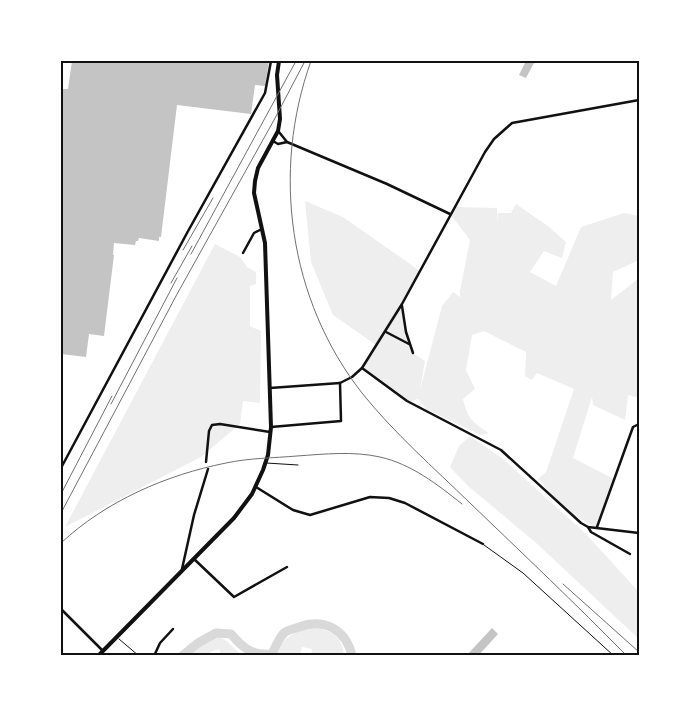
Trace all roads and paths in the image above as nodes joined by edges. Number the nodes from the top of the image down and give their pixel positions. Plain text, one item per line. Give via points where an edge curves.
1 (270, 61) edge
2 (279, 61) edge
3 (639, 100) edge
4 (278, 131) junction
5 (272, 141) junction
6 (286, 142) junction
7 (450, 214) junction
8 (262, 229) junction
9 (243, 254) dead end
10 (402, 304) junction
11 (386, 332) junction
12 (410, 344) junction
13 (413, 353) dead end
14 (362, 368) junction
15 (340, 383) junction
16 (270, 388) junction
17 (639, 424) edge
18 (270, 430) junction
19 (206, 462) dead end
20 (265, 463) junction
21 (298, 465) dead end
22 (61, 468) edge
23 (208, 469) dead end
24 (256, 487) junction
25 (588, 527) junction
26 (596, 528) junction
27 (639, 533) edge
28 (483, 544) joint
29 (630, 554) dead end
30 (194, 559) junction
31 (287, 567) dead end
32 (182, 570) junction
33 (61, 609) edge
34 (173, 629) dead end
35 (116, 637) junction
36 (103, 651) junction
37 (98, 656) edge
38 (139, 656) edge
39 (154, 656) edge
40 (614, 656) edge

1 - 22 street via 265,93
2 - 4 main road
3 - 7 street via 512,123 494,138
4 - 5 main road
4 - 6 street
5 - 6 street via 278,144
5 - 8 main road via 254,181
6 - 7 street
7 - 10 street
8 - 9 street via 254,233
8 - 16 main road
10 - 11 street
10 - 12 street
11 - 12 street
11 - 14 street
12 - 13 street
14 - 15 street
14 - 25 street via 407,401 501,450
15 - 16 street
15 - 18 street via 341,421
16 - 18 main road
17 - 26 street via 633,427
18 - 19 street via 212,425
18 - 20 main road
20 - 21 lane
20 - 24 main road
23 - 32 street
24 - 28 street via 305,514 316,514 370,497 389,498 405,503
24 - 30 main road via 234,518
25 - 26 street
25 - 29 street via 590,532
26 - 27 street
28 - 40 lane via 523,573
30 - 31 street via 234,597
30 - 32 main road
32 - 35 main road
33 - 36 street
34 - 39 street via 160,642
35 - 36 main road
35 - 38 path
36 - 37 main road

